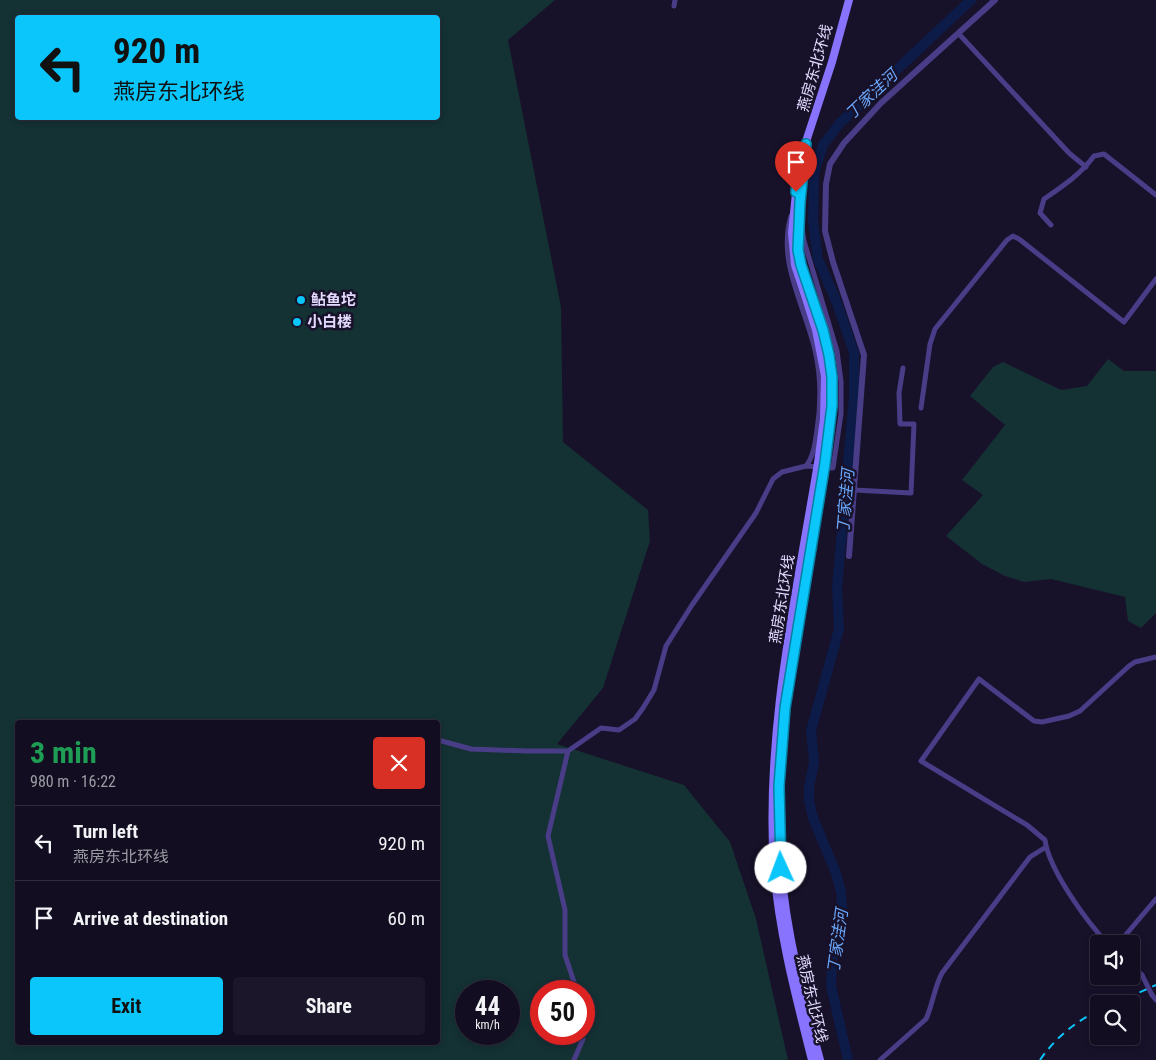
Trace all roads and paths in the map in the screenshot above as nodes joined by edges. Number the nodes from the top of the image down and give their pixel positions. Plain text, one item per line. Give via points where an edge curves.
1 (849, 0) edge
2 (995, 0) edge
3 (958, 33) junction
4 (1086, 168) junction
5 (1156, 195) edge
6 (797, 204) junction
7 (1051, 225) dead end
8 (1156, 278) edge
9 (903, 368) dead end
10 (921, 408) dead end
11 (821, 463) junction
12 (806, 466) junction
13 (854, 490) junction
14 (849, 556) dead end
15 (1156, 657) edge
16 (440, 740) edge
17 (568, 750) junction
18 (1046, 847) junction
19 (1156, 899) edge
20 (1100, 935) edge
21 (1126, 935) edge
22 (1140, 973) edge
23 (573, 980) edge
24 (1154, 997) edge
25 (580, 1045) edge
26 (574, 1060) edge
27 (812, 1060) edge
28 (820, 1060) edge
29 (880, 1060) edge

1 - 6 main road, 燕房东北环线 via 799,163
2 - 3 street
3 - 4 street
3 - 13 street via 881,103 844,143 830,164 826,184 825,231 864,355
4 - 5 street via 1094,156 1104,154
4 - 7 street via 1044,199 1040,213
6 - 11 main road, 燕房东北环线 via 792,233 795,265 816,330 825,376
6 - 12 street via 788,224 787,247 792,278 815,350 820,399 812,454
6 - 12 street via 804,241 837,351 841,381 841,414 833,468
8 - 10 street via 1124,322 1013,236 935,329
9 - 13 street via 899,393 900,424 914,424 910,493
11 - 27 main road, 燕房东北环线, bridge via 778,706 773,785 774,868 788,961
11 - 28 main road, 燕房东北环线, bridge via 785,708 779,786 781,868 786,910 794,957
12 - 17 street via 782,472 773,479 756,513 666,646 654,690 635,719 620,730 601,728
13 - 14 street
15 - 18 street via 1129,666 1080,711 1042,722 1034,721 980,679 921,761 1027,825 1045,840
16 - 17 street via 471,748
17 - 23 street via 548,836 565,910 565,956
18 - 20 street via 1073,900
18 - 29 street via 1030,857 942,973 926,1019
19 - 21 street
22 - 24 street, bridge
25 - 26 street

